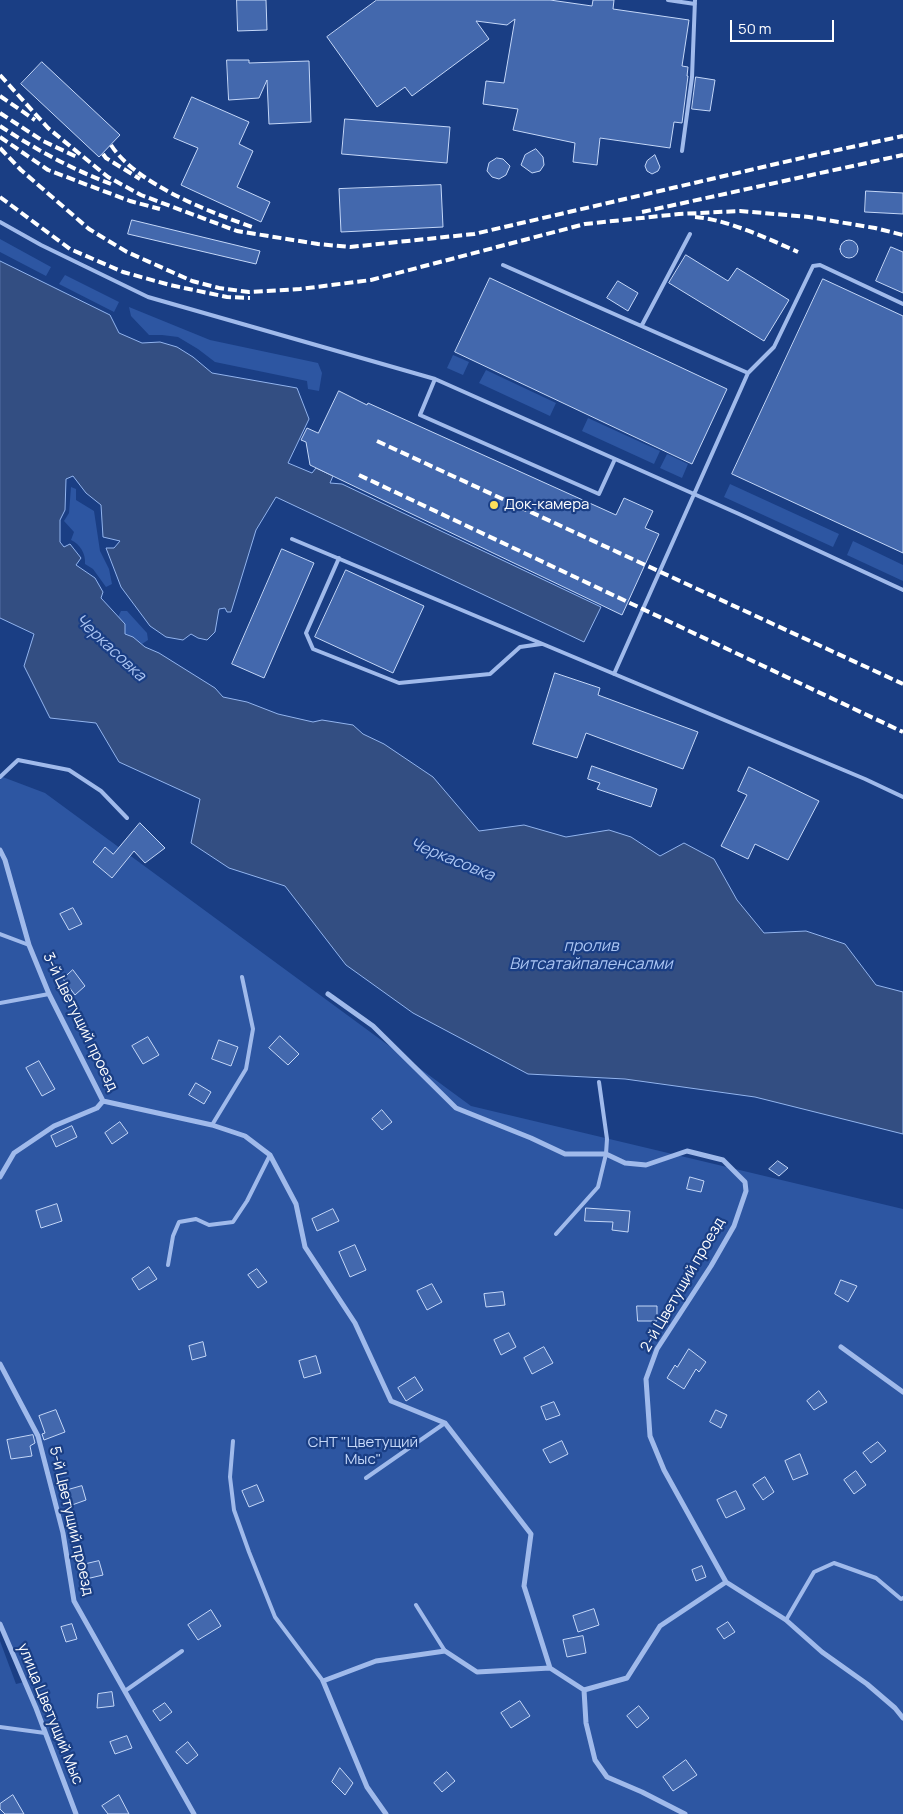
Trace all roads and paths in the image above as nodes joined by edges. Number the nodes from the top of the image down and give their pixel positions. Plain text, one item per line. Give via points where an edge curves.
1 (668, 0) edge
2 (695, 2) edge
3 (682, 151) dead end
4 (0, 222) edge
5 (690, 234) dead end
6 (503, 264) dead end
7 (903, 304) edge
8 (642, 325) junction
9 (748, 373) junction
10 (436, 379) junction
11 (615, 459) junction
12 (694, 494) junction
13 (292, 539) dead end
14 (339, 558) junction
15 (903, 590) edge
16 (542, 644) junction
17 (614, 674) junction
18 (0, 777) edge
19 (903, 796) edge
20 (127, 818) dead end
21 (0, 850) edge
22 (0, 934) edge
23 (29, 945) junction
24 (242, 977) dead end
25 (48, 994) junction
26 (328, 994) dead end
27 (0, 1002) edge
28 (599, 1082) dead end
29 (103, 1101) junction
30 (212, 1125) junction
31 (270, 1154) junction
32 (606, 1154) junction
33 (0, 1177) edge
34 (556, 1234) dead end
35 (168, 1265) dead end
36 (841, 1347) dead end
37 (0, 1364) edge
38 (903, 1392) edge
39 (445, 1423) junction
40 (233, 1441) dead end
41 (366, 1478) dead end
42 (726, 1582) junction
43 (903, 1598) edge
44 (416, 1606) dead end
45 (786, 1620) junction
46 (0, 1624) edge
47 (182, 1650) dead end
48 (445, 1651) junction
49 (550, 1668) junction
50 (323, 1681) junction
51 (584, 1690) junction
52 (125, 1691) junction
53 (903, 1718) edge
54 (0, 1727) edge
55 (45, 1733) junction
56 (76, 1814) edge
57 (194, 1814) edge
58 (386, 1814) edge
59 (684, 1814) edge

1 - 2 lane
2 - 3 lane via 692,77
4 - 10 lane via 148,297
5 - 8 lane
6 - 8 lane
7 - 9 lane via 820,265 813,266 774,347
8 - 9 lane
9 - 12 lane
10 - 11 lane
10 - 11 lane via 420,414 599,494
11 - 12 lane
12 - 15 lane
12 - 17 lane
13 - 14 lane
14 - 16 lane
14 - 16 lane via 306,633 313,649 399,683 490,674 520,647
16 - 17 lane
17 - 19 lane
18 - 20 lane via 18,760 69,770 101,791
21 - 23 street, 3-й Цветущий проезд
22 - 23 lane
23 - 25 street, 3-й Цветущий проезд
24 - 30 lane via 253,1029 246,1069
25 - 27 lane
25 - 29 street, 3-й Цветущий проезд
26 - 32 street, 2-й Цветущий проезд via 373,1026 456,1108 565,1154
28 - 32 lane
29 - 30 street, 3-й Цветущий проезд
29 - 33 street via 97,1108 54,1126 14,1153
30 - 31 street, 3-й Цветущий проезд via 245,1136
31 - 35 lane via 233,1222 209,1225 196,1219 179,1222
31 - 39 street, 3-й Цветущий проезд via 296,1204 305,1247 355,1323 390,1401
32 - 34 lane via 598,1187
32 - 42 street, 2-й Цветущий проезд via 625,1163 646,1164 687,1152 723,1160 745,1182 746,1191 734,1226 657,1349 646,1379 650,1436 664,1470
36 - 38 street
37 - 52 street, 5-й Цветущий проезд via 38,1436 63,1533 74,1601
39 - 41 lane
39 - 49 street via 531,1534 524,1586
40 - 50 lane via 230,1477 234,1510 249,1552 275,1617
42 - 45 street, 2-й Цветущий проезд
42 - 51 street via 660,1626 627,1678
43 - 45 lane via 876,1578 834,1563 814,1572
44 - 48 lane
45 - 53 street, 2-й Цветущий проезд via 822,1652 867,1684
46 - 55 street, улица Цветущий Мыс
47 - 52 lane
48 - 49 street via 477,1672
48 - 50 street via 376,1661
49 - 51 street
50 - 58 street via 367,1787
51 - 59 street via 586,1723 595,1760 607,1777
52 - 57 street, 5-й Цветущий проезд
54 - 55 lane
55 - 56 street, улица Цветущий Мыс

